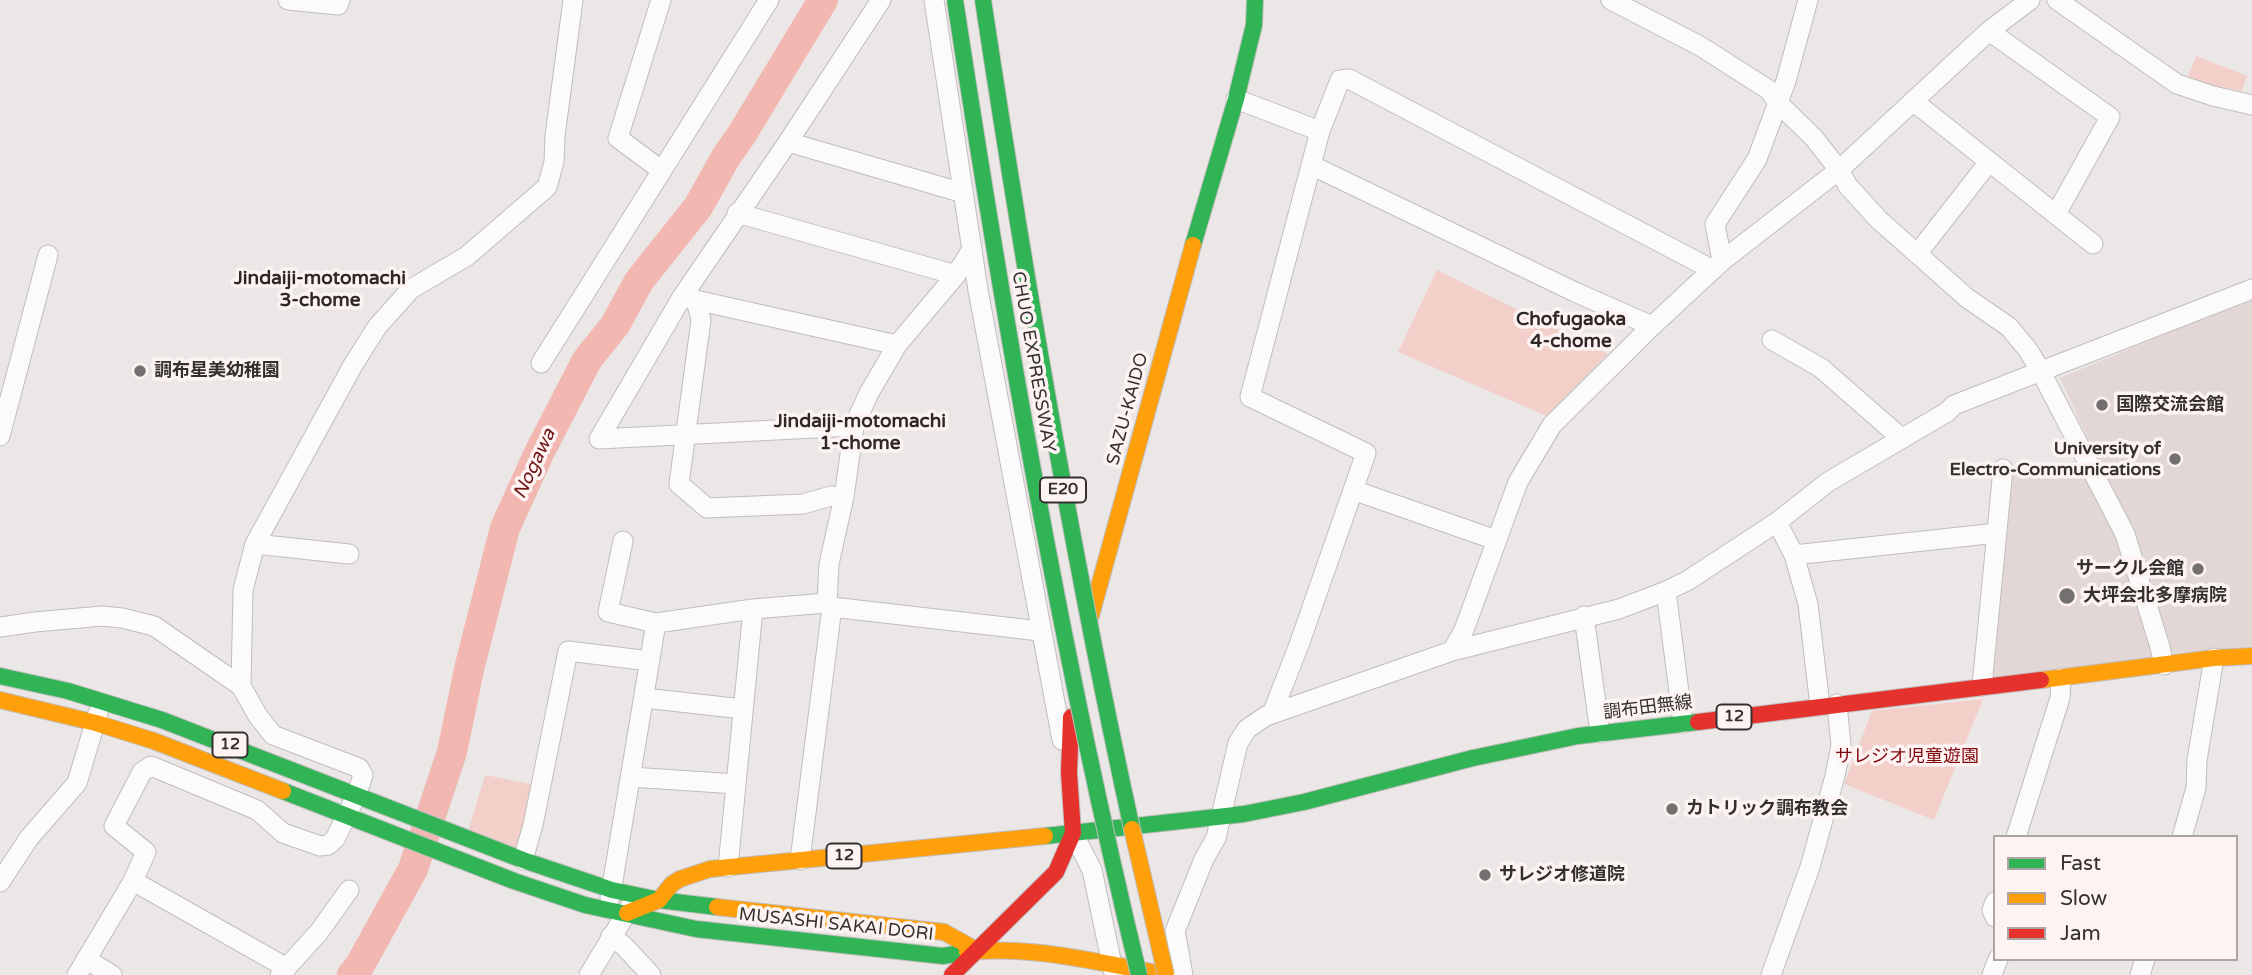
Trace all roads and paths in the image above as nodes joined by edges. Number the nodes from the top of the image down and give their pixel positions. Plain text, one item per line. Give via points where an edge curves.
1 (288, 0) edge
2 (340, 0) edge
3 (573, 0) edge
4 (662, 0) edge
5 (881, 0) edge
6 (934, 0) edge
7 (955, 0) edge
8 (984, 0) edge
9 (1255, 0) edge
10 (1611, 0) edge
11 (1808, 0) edge
12 (2030, 0) edge
13 (2057, 0) edge
14 (762, 1) edge
15 (1990, 31) junction
16 (1236, 99) junction
17 (1913, 102) junction
18 (1778, 103) junction
19 (2252, 104) edge
20 (1320, 131) junction
21 (788, 142) junction
22 (1989, 162) junction
23 (1311, 165) junction
24 (661, 170) junction
25 (1839, 170) junction
26 (963, 193) junction
27 (737, 213) junction
28 (2056, 214) junction
29 (2093, 244) dead end
30 (972, 249) junction
31 (48, 254) dead end
32 (1917, 254) junction
33 (1717, 266) junction
34 (956, 275) junction
35 (2252, 289) edge
36 (689, 298) junction
37 (1652, 326) junction
38 (1772, 340) dead end
39 (897, 345) junction
40 (541, 363) dead end
41 (2040, 370) junction
42 (854, 426) junction
43 (687, 435) junction
44 (0, 436) edge
45 (1900, 437) junction
46 (2003, 469) dead end
47 (1353, 490) junction
48 (844, 497) junction
49 (1777, 522) junction
50 (1997, 533) junction
51 (1496, 540) junction
52 (623, 541) dead end
53 (255, 544) junction
54 (349, 554) dead end
55 (1794, 555) junction
56 (1666, 591) junction
57 (829, 605) junction
58 (753, 609) junction
59 (1584, 616) junction
60 (656, 623) junction
61 (0, 627) edge
62 (1040, 631) junction
63 (1452, 651) junction
64 (2252, 656) edge
65 (2214, 658) junction
66 (650, 661) junction
67 (2164, 665) junction
68 (0, 676) edge
69 (2062, 678) junction
70 (241, 686) junction
71 (1982, 686) junction
72 (644, 698) junction
73 (0, 699) edge
74 (102, 701) junction
75 (1828, 705) junction
76 (743, 709) junction
77 (1272, 714) junction
78 (96, 723) junction
79 (1683, 723) junction
80 (1600, 733) junction
81 (1069, 773) junction
82 (631, 777) junction
83 (736, 784) junction
84 (357, 794) junction
85 (347, 815) junction
86 (1222, 817) junction
87 (1073, 833) junction
88 (2016, 835) edge
89 (2183, 835) edge
90 (1105, 842) junction
91 (523, 860) junction
92 (800, 860) junction
93 (728, 867) junction
94 (133, 881) junction
95 (0, 882) edge
96 (349, 890) dead end
97 (636, 896) joint
98 (659, 900) junction
99 (616, 904) junction
100 (611, 936) junction
101 (978, 951) junction
102 (82, 967) edge
103 (1118, 971) edge
104 (284, 972) edge
105 (112, 975) edge
106 (589, 975) edge
107 (651, 975) edge
108 (953, 975) edge
109 (1139, 975) edge
110 (1167, 975) edge
111 (1183, 975) edge
112 (1771, 975) edge

1 - 2 street via 338,5
3 - 53 street via 547,187 467,256 411,289 377,327
4 - 24 street via 618,138
5 - 21 street
6 - 26 street
7 - 90 main road, CHUO EXPRESSWAY / E20, bridge via 1032,473
8 - 110 main road, CHUO EXPRESSWAY / E20, bridge via 1059,468 1112,740
9 - 16 main road, SAZU-KAIDO via 1254,25
10 - 18 street via 1728,62 1769,90
11 - 18 street
12 - 15 street
13 - 19 street via 2177,84
14 - 24 street
15 - 17 street
15 - 28 street via 2110,117
16 - 20 street
16 - 81 main road, SAZU-KAIDO via 1102,571 1070,722
17 - 22 street
17 - 25 street
18 - 25 street
18 - 33 street via 1757,159 1715,224
20 - 23 street
20 - 33 street via 1340,80 1349,79
21 - 26 street
21 - 27 street
22 - 28 street
22 - 32 street
23 - 37 street
23 - 47 street via 1250,397 1366,453
24 - 40 street
25 - 32 street via 1848,187
25 - 33 street
26 - 30 street
27 - 34 street
27 - 36 street
28 - 29 street
30 - 34 street
30 - 62 street
31 - 44 street
32 - 41 street via 2009,327
33 - 37 street
34 - 39 street
35 - 41 street
36 - 39 street
36 - 43 street via 701,320
36 - 43 street via 599,439
37 - 51 street via 1552,425 1518,482
38 - 45 street via 1821,368
39 - 42 street
41 - 45 street via 1954,405
41 - 67 street via 2125,534
42 - 43 street
42 - 48 street
43 - 48 street via 679,484 707,508 803,504
45 - 49 street via 1828,482
46 - 50 street
47 - 51 street
47 - 77 street
48 - 57 street via 829,564
49 - 55 street
49 - 56 street
50 - 55 street
50 - 71 street
51 - 63 street
52 - 60 street via 608,612
53 - 54 street
53 - 70 street via 243,590
55 - 75 street
56 - 59 street via 1619,609
56 - 79 street
57 - 58 street
57 - 62 street
57 - 92 street
58 - 60 street
58 - 76 street
59 - 63 street
59 - 80 street
60 - 66 street
61 - 70 street via 102,616 138,621 154,626
62 - 81 street
63 - 77 street
64 - 65 main road, 調布田無線 / 12
65 - 67 main road, 調布田無線 / 12
65 - 89 street via 2196,788
66 - 72 street
66 - 91 street via 568,651
67 - 69 main road, 調布田無線 / 12
68 - 74 main road, MUSASHI SAKAI DORI / 12
69 - 71 main road, 調布田無線 / 12
69 - 88 street via 2060,698
70 - 84 street via 273,735 359,768 363,775
71 - 75 main road, 調布田無線 / 12
72 - 76 street
72 - 82 street
73 - 78 main road, MUSASHI SAKAI DORI / 12
74 - 78 street
74 - 84 main road, MUSASHI SAKAI DORI / 12
75 - 79 main road, 調布田無線 / 12
75 - 112 street via 1840,745 1835,776 1811,867
76 - 83 street
77 - 86 street via 1247,729 1238,743
78 - 85 main road, MUSASHI SAKAI DORI / 12
78 - 95 street via 77,783 29,838
79 - 80 main road, 調布田無線 / 12
80 - 86 main road, 調布田無線 / 12 via 1525,746 1291,805
81 - 87 main road, SAZU-KAIDO
82 - 83 street
82 - 99 street
83 - 93 street
84 - 85 street
84 - 91 main road, MUSASHI SAKAI DORI / 12
85 - 94 street via 328,845 312,845 283,833 257,810 151,766 142,772 114,826 146,852
85 - 99 main road, MUSASHI SAKAI DORI / 12 via 559,897
86 - 87 main road, 12
86 - 111 street via 1175,932
87 - 92 main road, 12
87 - 101 main road via 1056,872
87 - 103 street via 1093,870
90 - 103 main road, bridge
90 - 109 main road, CHUO EXPRESSWAY / E20, bridge
91 - 99 main road, MUSASHI SAKAI DORI / 12
92 - 93 main road, 12
93 - 98 main road, 12 via 680,879
94 - 102 street
94 - 104 street
96 - 104 street
97 - 98 main road, MUSASHI SAKAI DORI / 12
97 - 99 street
98 - 99 main road, 12
98 - 101 main road, MUSASHI SAKAI DORI / 12 via 944,932
99 - 100 street
99 - 101 main road, MUSASHI SAKAI DORI / 12 via 696,929 902,953 943,956
100 - 106 street
100 - 107 street
101 - 103 main road, 12
101 - 108 main road
102 - 105 street
103 - 110 main road, 12

